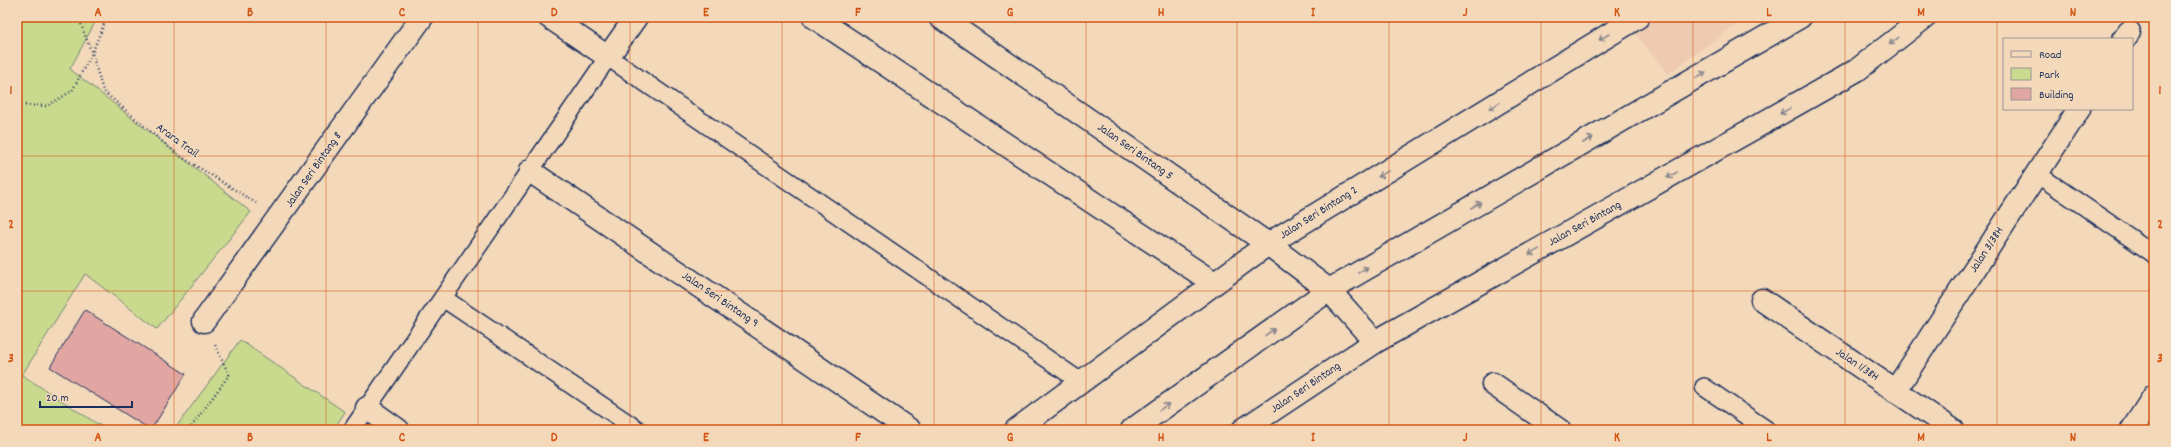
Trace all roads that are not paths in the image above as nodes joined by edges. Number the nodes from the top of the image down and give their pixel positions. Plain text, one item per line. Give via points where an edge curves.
1 (422, 17) edge
2 (549, 17) edge
3 (636, 17) edge
4 (814, 17) edge
5 (940, 17) edge
6 (1638, 17) edge
7 (1800, 17) edge
8 (1925, 17) edge
9 (608, 57) junction
10 (2078, 110) edge
11 (530, 171) junction
12 (2037, 174) junction
13 (1268, 244) junction
14 (2154, 254) edge
15 (1214, 283) junction
16 (1329, 290) junction
17 (443, 298) junction
18 (1762, 300) dead end
19 (204, 321) road end
20 (1375, 342) junction
21 (1081, 382) junction
22 (1493, 384) dead end
23 (1704, 387) dead end
24 (1895, 391) junction
25 (2154, 396) edge
26 (367, 408) junction
27 (352, 430) edge
28 (398, 430) edge
29 (638, 430) edge
30 (910, 430) edge
31 (1016, 430) edge
32 (1132, 430) edge
33 (1243, 430) edge
34 (1559, 430) edge
35 (1767, 430) edge
36 (1953, 430) edge
37 (2132, 430) edge

1 - 19 street, Jalan Seri Bintang 8
2 - 9 street
3 - 9 street
4 - 15 street
5 - 13 street, Jalan Seri Bintang 5
6 -> 13 street, Jalan Seri Bintang 2
16 -> 7 street
8 -> 20 street, Jalan Seri Bintang via 1857,70
9 - 11 lane
9 - 21 lane
10 - 12 street, Jalan 3/38H
11 - 17 lane
11 - 30 street, Jalan Seri Bintang 9
12 - 14 lane
12 - 24 street, Jalan 3/38H
13 - 15 street, Jalan Seri Bintang 2
13 - 16 street, Jalan Seri Bintang 5
15 - 21 street, Jalan Seri Bintang 2
16 - 20 street, Jalan Seri Bintang 5
32 -> 16 street
17 - 26 lane
17 - 29 lane
18 - 24 street, Jalan 1/38H
20 - 33 street, Jalan Seri Bintang
21 - 31 street, Jalan Seri Bintang 2
22 - 34 street
23 - 35 lane
24 - 36 street, Jalan 1/38H
25 - 37 street
26 - 27 lane
26 - 28 street

